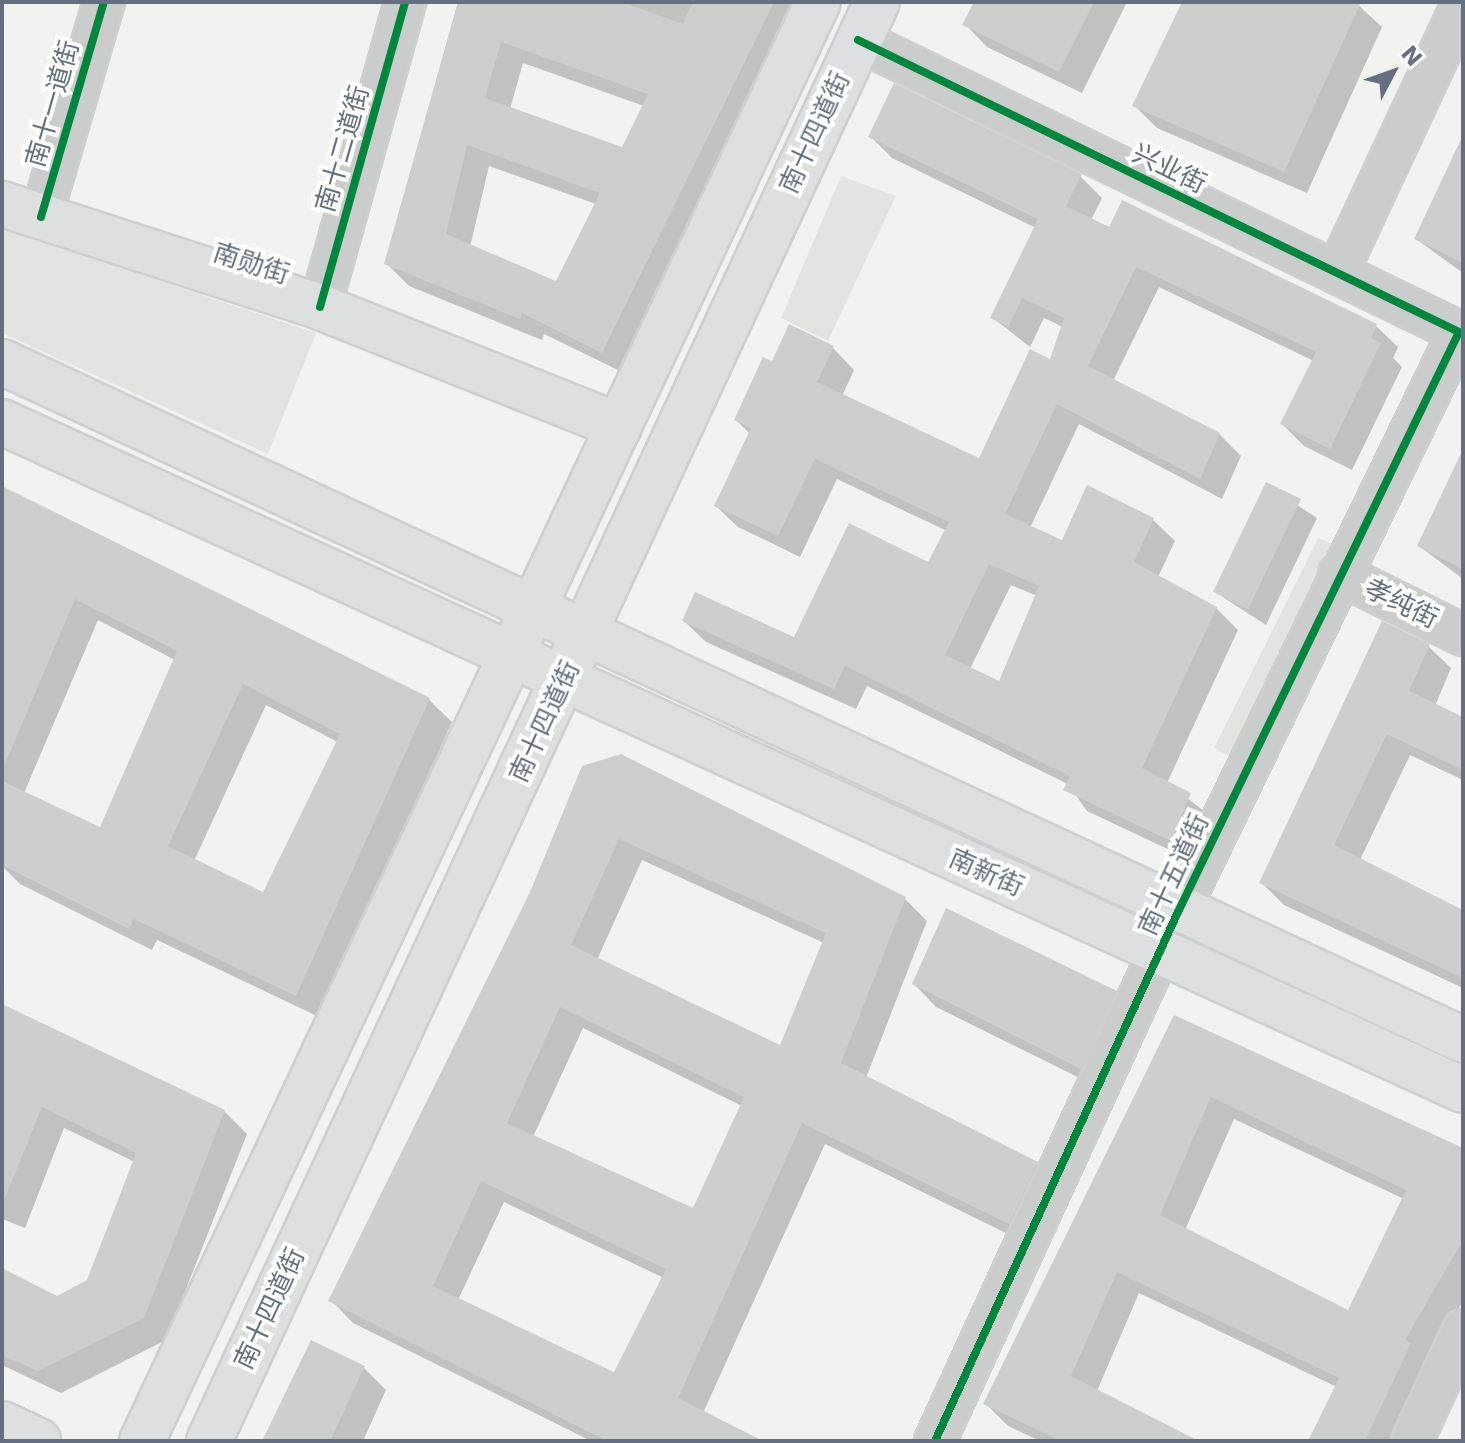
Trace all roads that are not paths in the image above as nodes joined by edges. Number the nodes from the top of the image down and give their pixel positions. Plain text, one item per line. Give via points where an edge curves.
1 (104, 2) edge
2 (405, 2) edge
3 (818, 2) edge
4 (877, 2) edge
5 (1461, 3) edge
6 (858, 40) junction
7 (22, 211) edge
8 (1337, 273) junction
9 (320, 307) junction
10 (1461, 333) edge
11 (2, 362) edge
12 (2, 422) edge
13 (619, 426) junction
14 (1339, 574) junction
15 (531, 611) junction
16 (1463, 635) edge
17 (586, 636) junction
18 (509, 657) junction
19 (564, 682) junction
20 (1178, 912) junction
21 (1160, 952) junction
22 (1463, 1040) edge
23 (1463, 1090) edge
24 (1463, 1330) edge
25 (2, 1424) edge
26 (38, 1441) edge
27 (142, 1441) edge
28 (209, 1441) edge
29 (935, 1441) edge
30 (1412, 1441) edge

1 - 7 street, 南十一道街
2 - 9 street, 南十二道街
3 - 13 main road
4 - 6 main road, 南十四道街
5 - 8 street
6 - 8 street, 兴业街
6 - 17 main road, 南十四道街
7 - 9 main road, 南勋街
8 - 10 street, 兴业街
9 - 13 main road, 南勋街
10 - 14 street, 南十五道街
11 - 15 main road
12 - 18 main road
13 - 15 main road
14 - 16 street, 孝纯街
14 - 20 street, 南十五道街
15 - 17 main road, 南新街
15 - 18 main road
17 - 19 main road, 南十四道街
17 - 20 main road, 南新街
18 - 19 main road, 南新街
18 - 27 main road
19 - 21 main road, 南新街
19 - 28 main road, 南十四道街
20 - 21 street, 南十五道街
20 - 22 main road, 南新街
21 - 23 main road, 南新街
21 - 29 street, 南十五道街
24 - 30 street
25 - 26 main road

